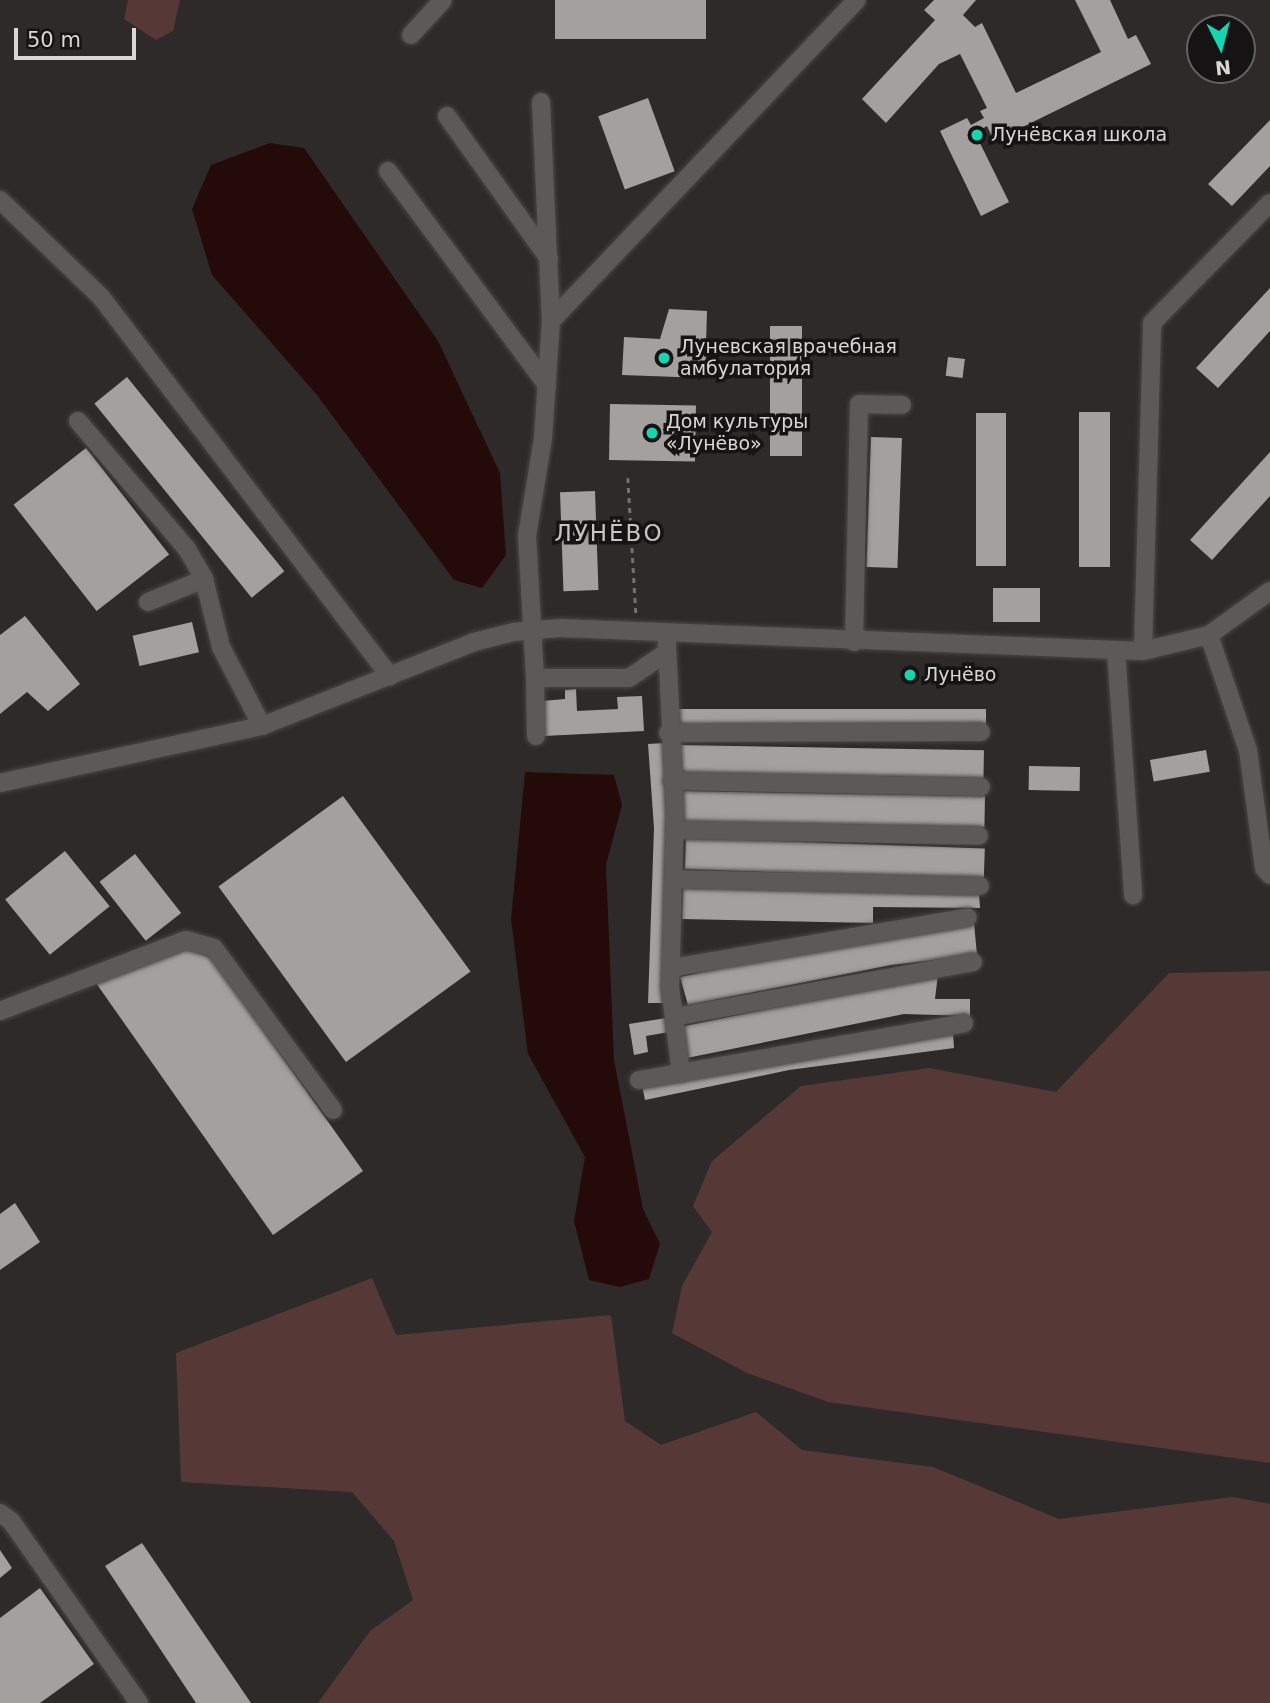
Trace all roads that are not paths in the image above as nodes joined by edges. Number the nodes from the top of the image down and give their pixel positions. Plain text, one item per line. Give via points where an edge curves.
1 (443, 0) edge
2 (857, 0) edge
3 (411, 35) dead end
4 (541, 102) dead end
5 (447, 116) dead end
6 (388, 171) dead end
7 (0, 200) edge
8 (1270, 203) edge
9 (549, 259) junction
10 (551, 321) junction
11 (547, 386) junction
12 (902, 405) dead end
13 (78, 421) dead end
14 (204, 579) junction
15 (1270, 591) edge
16 (148, 602) dead end
17 (534, 631) junction
18 (667, 633) junction
19 (1209, 635) junction
20 (854, 642) junction
21 (1116, 650) junction
22 (1143, 651) junction
23 (667, 652) junction
24 (390, 676) junction
25 (535, 678) junction
26 (262, 726) junction
27 (981, 732) dead end
28 (668, 733) junction
29 (536, 736) dead end
30 (672, 781) junction
31 (0, 783) edge
32 (981, 787) dead end
33 (675, 830) junction
34 (979, 836) dead end
35 (1270, 875) edge
36 (673, 879) junction
37 (980, 886) dead end
38 (1133, 895) dead end
39 (968, 916) dead end
40 (973, 962) dead end
41 (671, 968) junction
42 (0, 1011) edge
43 (674, 1017) junction
44 (964, 1023) dead end
45 (681, 1073) junction
46 (639, 1080) dead end
47 (333, 1110) dead end
48 (0, 1513) edge
49 (139, 1703) edge

1 - 3 street
2 - 10 street
4 - 9 street
5 - 9 street
6 - 11 street
7 - 24 street via 101,297
8 - 22 street via 1152,323
9 - 10 street
10 - 11 street
11 - 17 street via 527,536
12 - 20 street via 859,404
13 - 14 street via 187,549
14 - 16 street
14 - 26 street via 221,647
15 - 19 street
17 - 18 street
17 - 24 street via 474,642
17 - 25 street
18 - 20 street
18 - 23 street
19 - 22 street
19 - 35 street via 1248,750 1264,868
20 - 21 street
21 - 22 street
21 - 38 street
23 - 25 street via 629,678
23 - 28 street
24 - 26 street
25 - 29 street
26 - 31 street
27 - 28 street
28 - 30 street
30 - 32 street
30 - 33 street
33 - 34 street
33 - 36 street
36 - 37 street
36 - 41 street
39 - 41 street
40 - 43 street
41 - 43 street
42 - 47 street via 186,940 214,948
43 - 45 street
44 - 45 street
45 - 46 street
48 - 49 street via 11,1521

